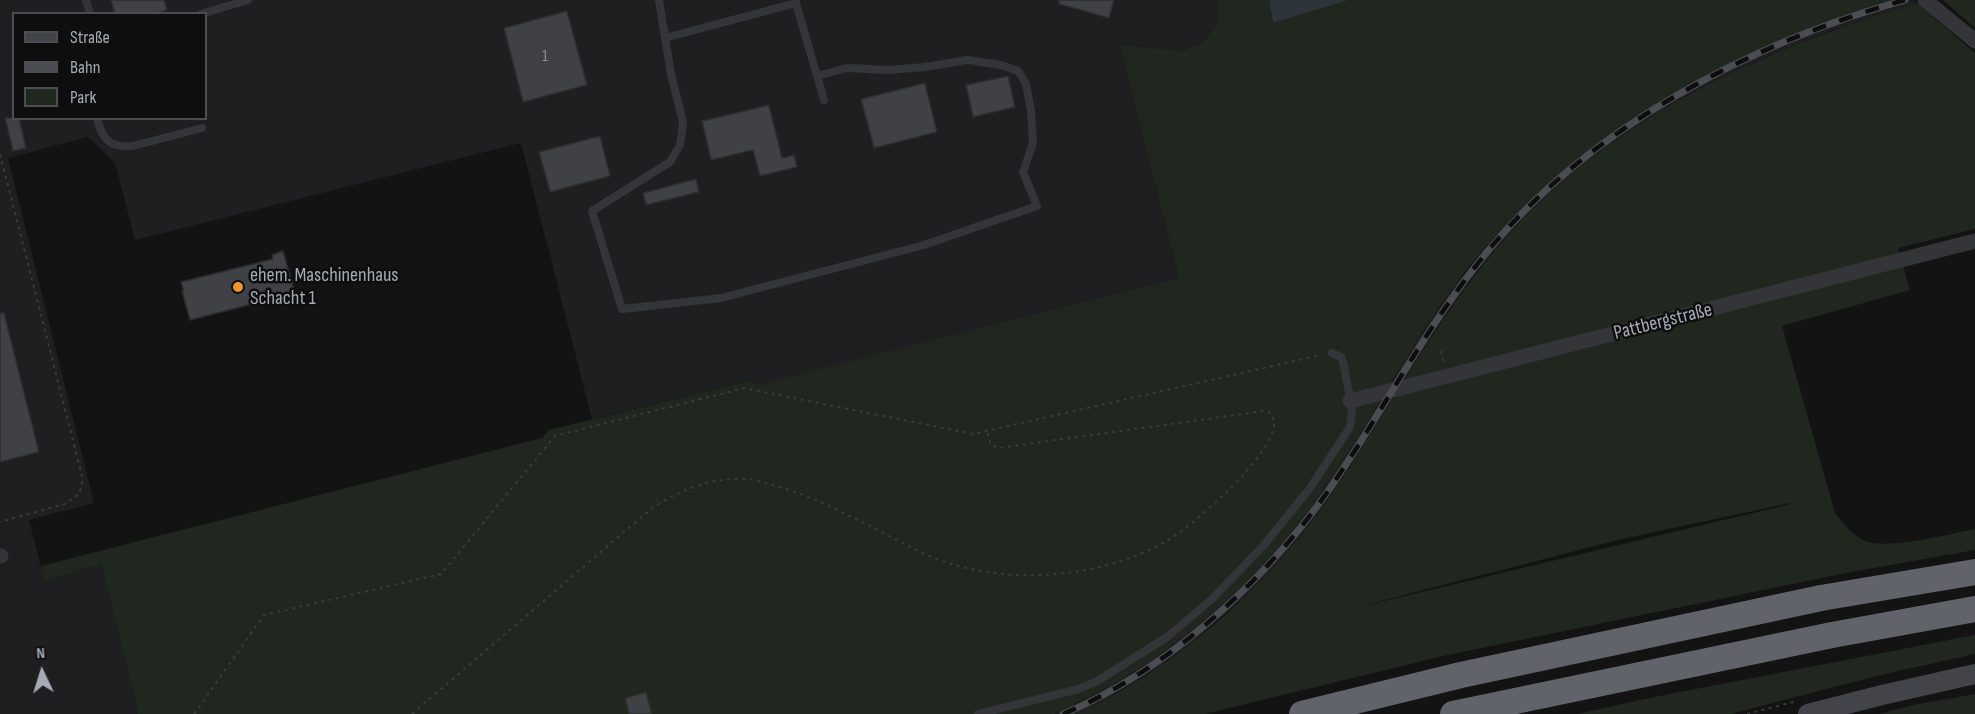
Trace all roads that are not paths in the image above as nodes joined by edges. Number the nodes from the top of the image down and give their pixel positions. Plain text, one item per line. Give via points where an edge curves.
1 (248, 0) edge
2 (659, 0) edge
3 (1925, 0) edge
4 (795, 1) edge
5 (207, 12) edge
6 (665, 38) junction
7 (1975, 41) edge
8 (817, 76) junction
9 (824, 100) dead end
10 (97, 120) edge
11 (202, 129) dead end
12 (1975, 241) edge
13 (1332, 353) road end
14 (1350, 401) junction
15 (1975, 572) edge
16 (1975, 609) edge
17 (1975, 674) edge
18 (978, 714) edge
19 (1302, 714) edge
20 (1453, 714) edge
21 (1808, 714) edge

1 - 5 lane
2 - 6 lane
3 - 7 street
4 - 6 lane
4 - 8 lane
6 - 8 lane via 682,122 680,145 670,162 592,211 622,309 721,298 924,245 1037,206 1023,172 1033,143 1026,84 1018,71 967,60 887,70 847,68
8 - 9 lane
10 - 11 lane via 105,139 122,147
12 - 14 street, Pattbergstraße
13 - 14 lane via 1343,362
14 - 18 lane via 1350,427 1310,488 1264,545 1212,599 1167,637 1080,689
15 - 19 highway via 1821,598 1461,675
16 - 20 highway
17 - 21 main road

